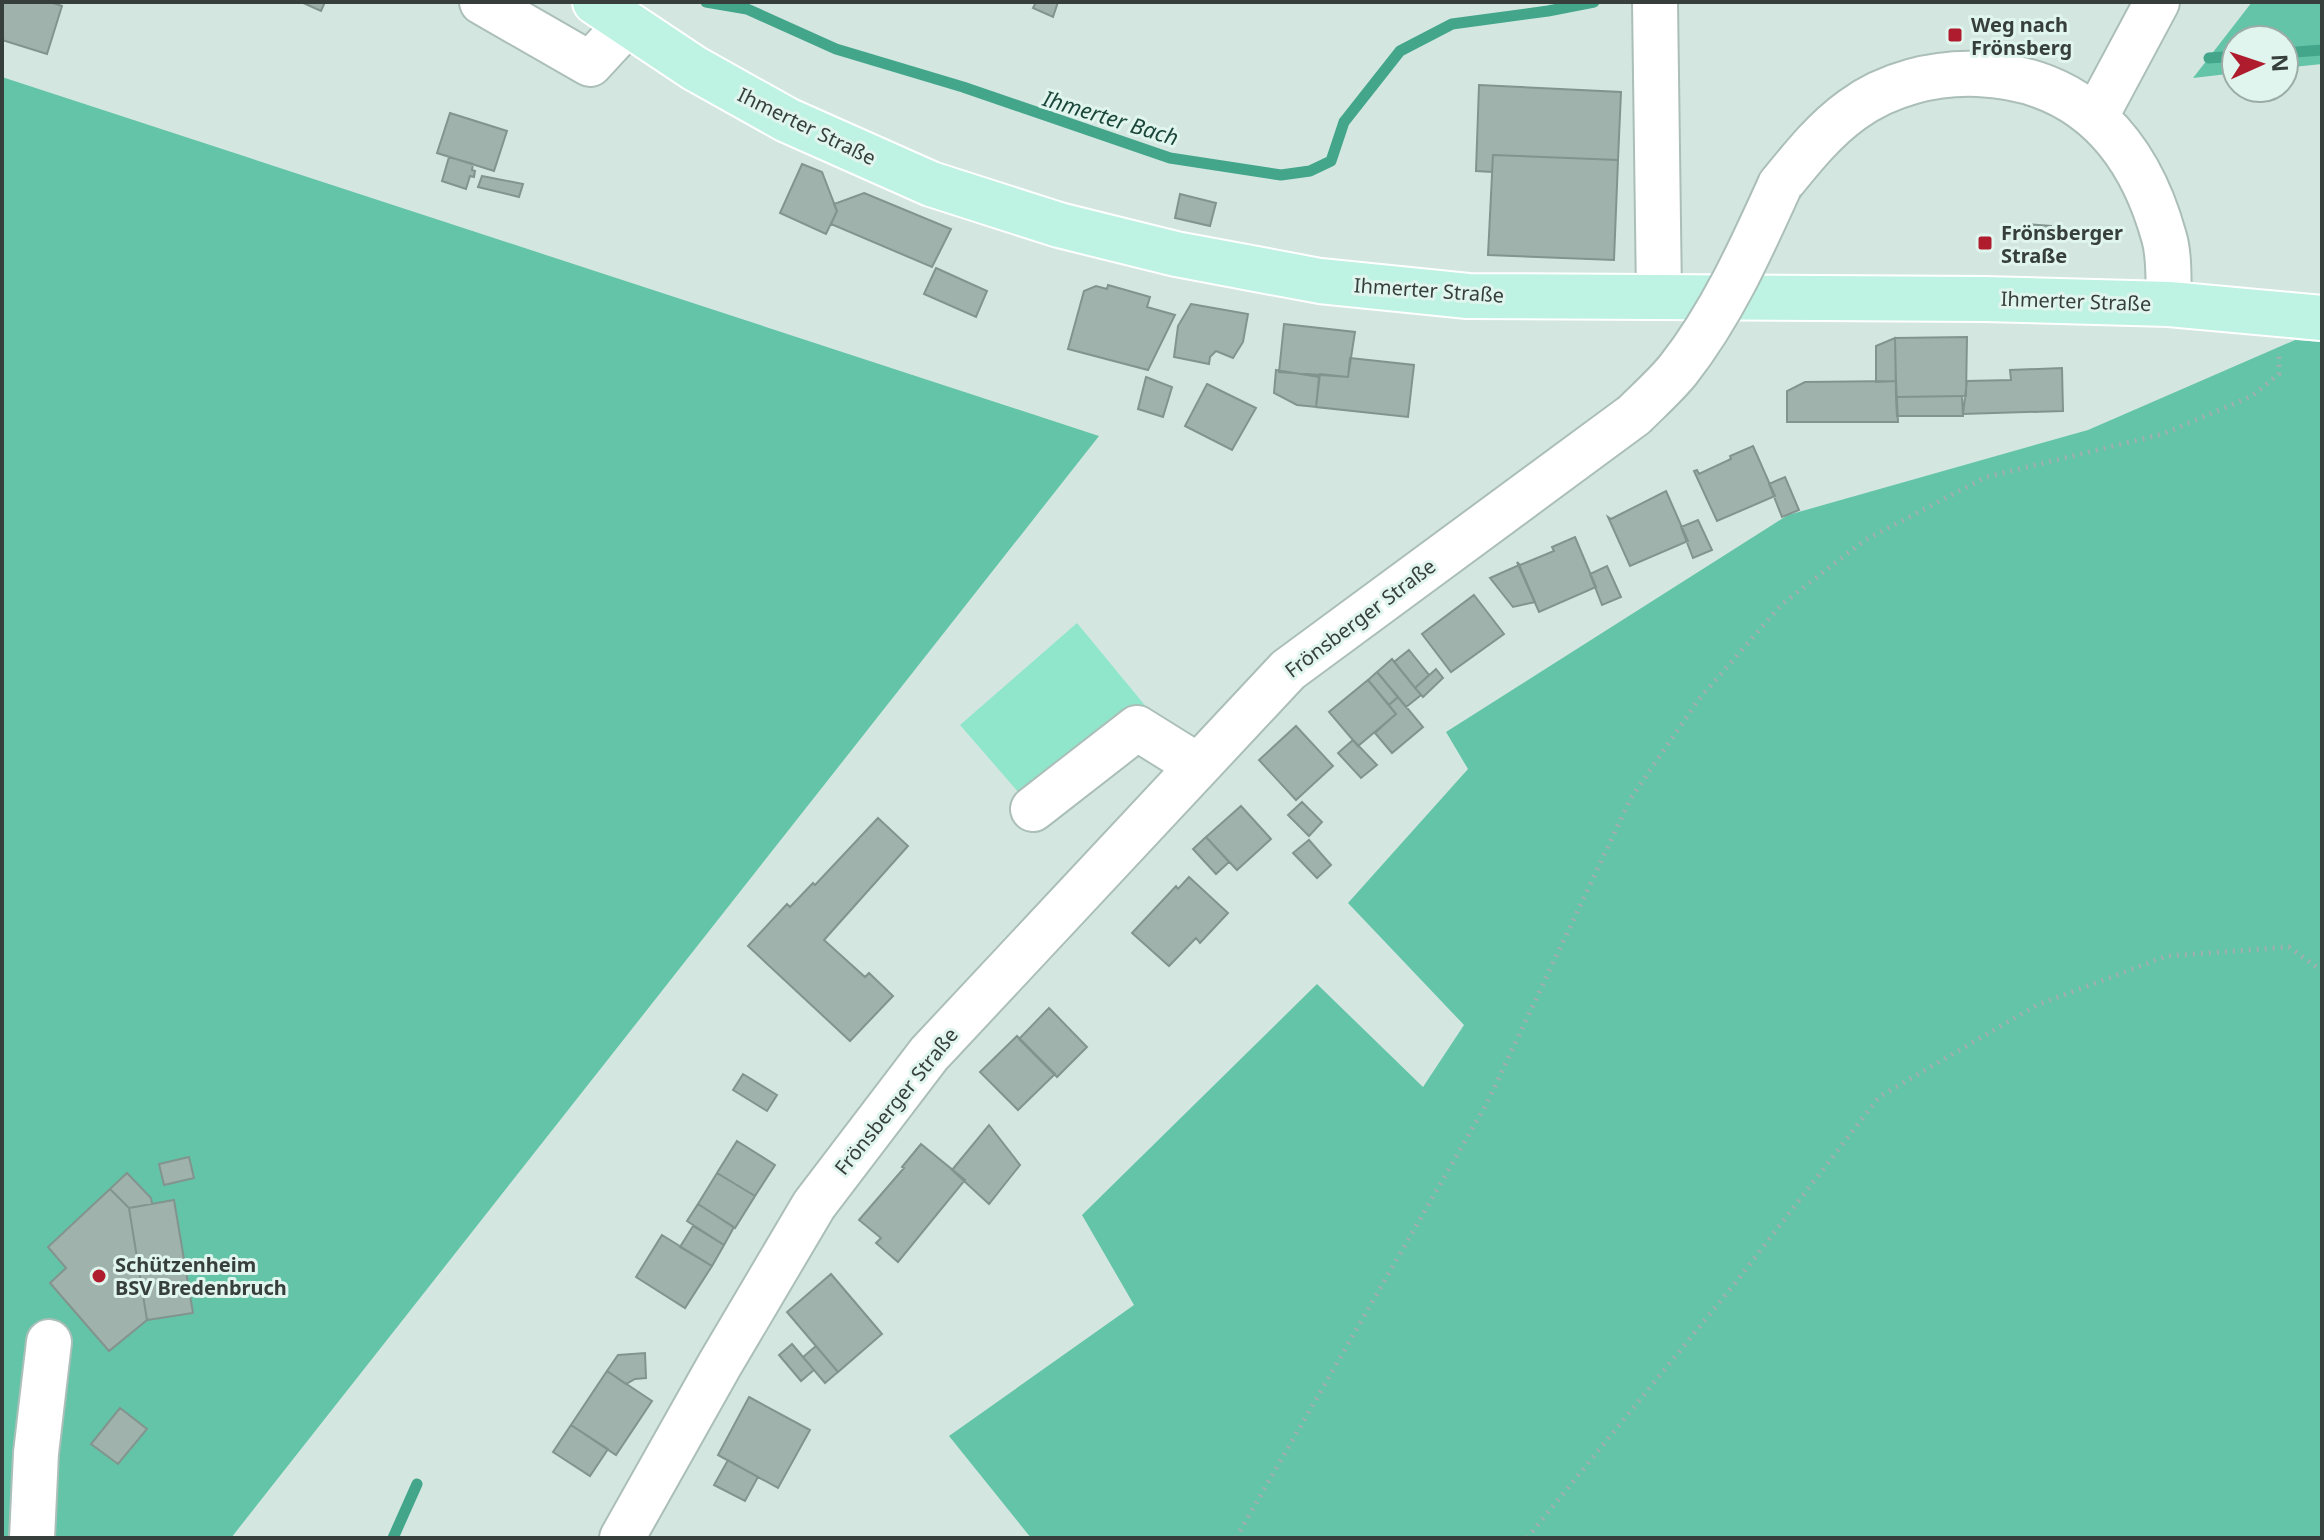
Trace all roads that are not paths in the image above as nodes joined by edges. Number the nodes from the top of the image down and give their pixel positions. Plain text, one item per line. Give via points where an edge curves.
1 (482, 2) edge
2 (2157, 2) edge
3 (1654, 5) edge
4 (610, 13) edge
5 (2096, 116) junction
6 (1659, 296) junction
7 (2169, 304) junction
8 (2322, 318) edge
9 (1198, 766) junction
10 (1033, 809) dead end
11 (49, 1342) dead end
12 (32, 1538) edge
13 (622, 1538) edge

1 - 4 street via 590,64
2 - 5 street
3 - 6 street
4 - 6 main road, Ihmerter Straße via 694,68 806,130 931,184 1059,225 1320,281 1468,296
5 - 7 street, Frönsberger Straße via 2126,151 2147,190 2165,240
5 - 9 street, Frönsberger Straße, bridge via 2065,96 2003,75 1959,73 1922,78 1853,109 1818,139 1780,185 1713,319 1677,371 1634,415 1288,670
6 - 7 main road, Ihmerter Straße
7 - 8 main road, Ihmerter Straße
9 - 10 street via 1137,728
9 - 13 street, Frönsberger Straße via 929,1054 814,1205
11 - 12 street

